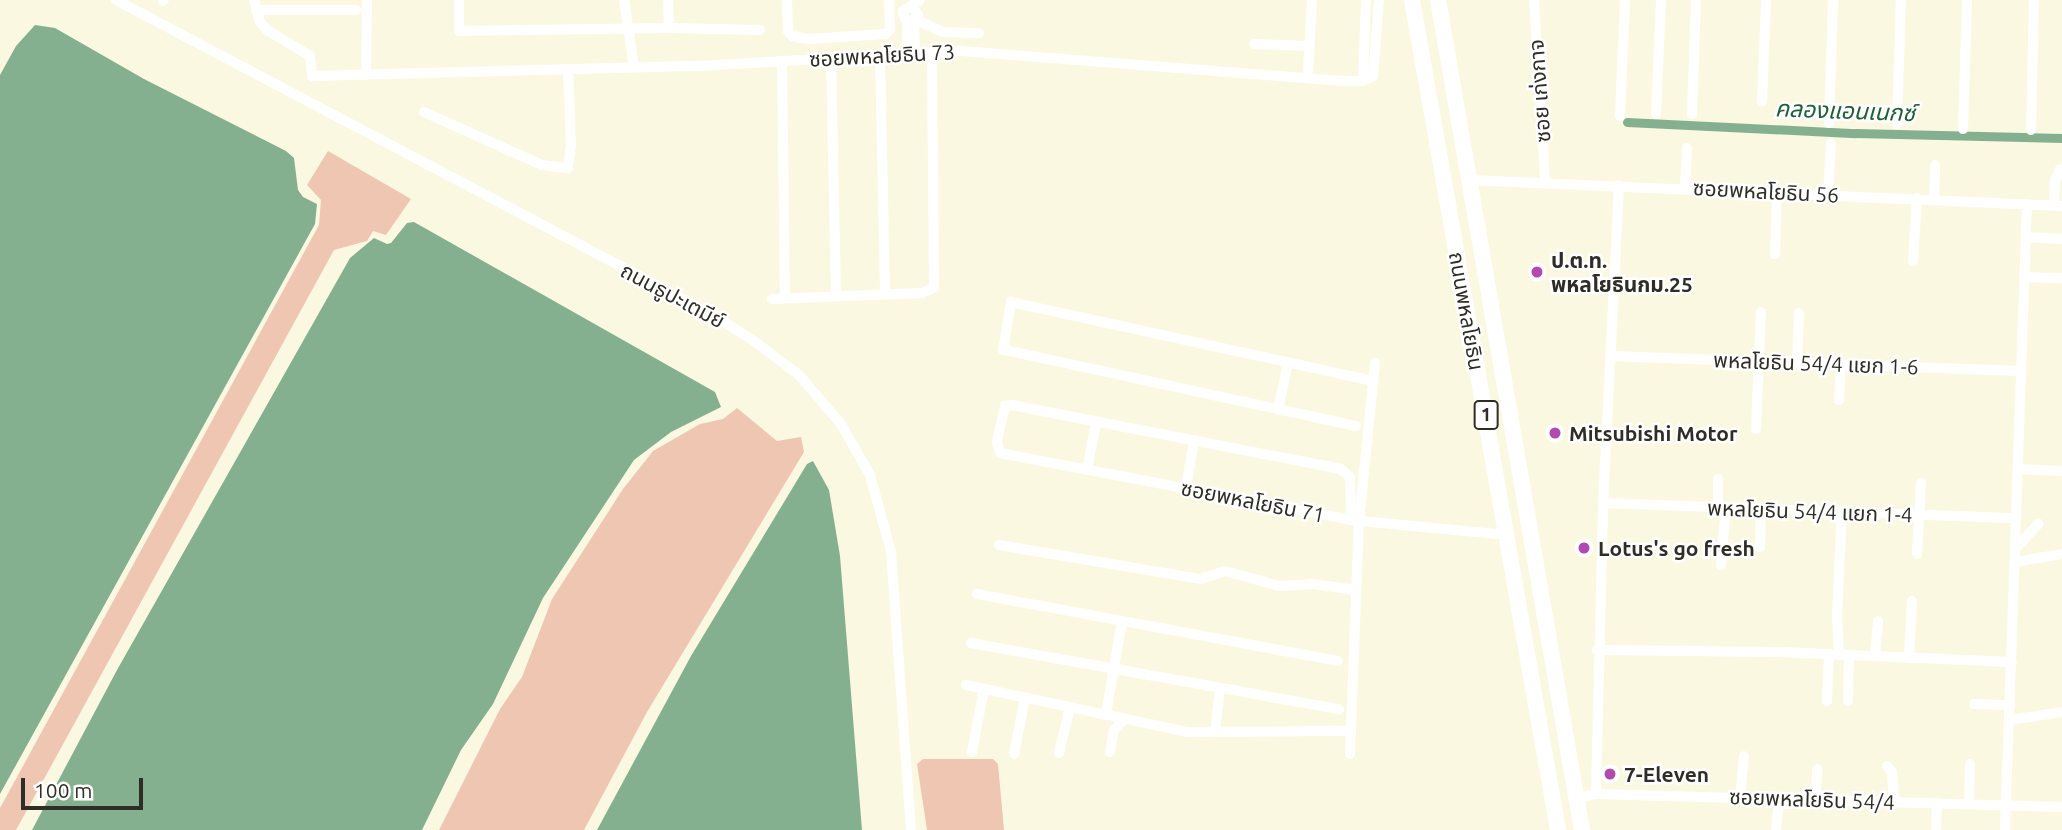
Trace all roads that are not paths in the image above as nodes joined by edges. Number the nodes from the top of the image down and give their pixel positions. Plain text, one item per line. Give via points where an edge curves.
1 (116, 0) edge
2 (367, 0) edge
3 (459, 0) edge
4 (624, 0) edge
5 (668, 0) edge
6 (788, 0) edge
7 (890, 0) edge
8 (1312, 0) edge
9 (1366, 0) edge
10 (1379, 0) edge
11 (1412, 0) edge
12 (1438, 0) edge
13 (1534, 0) edge
14 (1625, 0) edge
15 (1661, 0) edge
16 (1696, 0) edge
17 (1766, 0) edge
18 (1833, 0) edge
19 (1901, 0) edge
20 (1967, 0) edge
21 (2034, 0) edge
22 (255, 5) edge
23 (356, 10) dead end
24 (912, 13) edge
25 (890, 14) junction
26 (669, 28) junction
27 (630, 29) junction
28 (760, 30) dead end
29 (979, 33) dead end
30 (1254, 44) dead end
31 (1309, 46) junction
32 (911, 51) junction
33 (932, 51) junction
34 (880, 54) junction
35 (831, 57) junction
36 (782, 61) junction
37 (634, 67) junction
38 (568, 69) junction
39 (1308, 70) dead end
40 (366, 75) junction
41 (1363, 81) junction
42 (1762, 101) dead end
43 (424, 112) dead end
44 (1656, 114) dead end
45 (1692, 114) dead end
46 (1620, 116) dead end
47 (1829, 122) dead end
48 (1897, 124) dead end
49 (1963, 129) dead end
50 (2031, 130) dead end
51 (1831, 144) dead end
52 (1687, 148) dead end
53 (1464, 152) junction
54 (1440, 160) junction
55 (1936, 165) dead end
56 (2060, 169) dead end
57 (1469, 180) junction
58 (1545, 182) junction
59 (1619, 185) junction
60 (1685, 188) junction
61 (1777, 192) junction
62 (1828, 194) junction
63 (1917, 198) junction
64 (1934, 200) junction
65 (2027, 204) junction
66 (2058, 205) edge
67 (2026, 237) junction
68 (2062, 239) edge
69 (1775, 254) dead end
70 (1913, 261) dead end
71 (2024, 277) junction
72 (2062, 278) edge
73 (885, 295) junction
74 (836, 296) junction
75 (785, 298) junction
76 (772, 299) dead end
77 (1761, 312) dead end
78 (1799, 313) dead end
79 (1610, 356) junction
80 (1797, 361) junction
81 (1758, 362) junction
82 (1288, 363) junction
83 (1375, 363) dead end
84 (1841, 363) junction
85 (2021, 371) junction
86 (1373, 381) junction
87 (1839, 400) dead end
88 (1278, 410) junction
89 (1096, 423) junction
90 (1356, 426) dead end
91 (1756, 429) dead end
92 (1194, 440) junction
93 (2018, 469) junction
94 (1087, 470) junction
95 (2062, 471) edge
96 (1718, 479) dead end
97 (1922, 483) dead end
98 (1185, 488) junction
99 (1603, 503) junction
100 (1722, 507) junction
101 (1761, 507) junction
102 (1842, 511) junction
103 (1920, 514) junction
104 (2017, 518) junction
105 (1355, 520) junction
106 (2038, 524) dead end
107 (1507, 535) junction
108 (999, 545) dead end
109 (1759, 547) dead end
110 (2016, 548) junction
111 (1917, 554) dead end
112 (2062, 554) edge
113 (2015, 562) junction
114 (1721, 565) dead end
115 (1357, 590) junction
116 (977, 594) dead end
117 (1912, 601) dead end
118 (1122, 621) junction
119 (1878, 621) dead end
120 (971, 643) dead end
121 (1597, 650) junction
122 (1839, 655) junction
123 (1875, 656) junction
124 (1909, 658) junction
125 (1338, 661) dead end
126 (2012, 662) junction
127 (1113, 669) junction
128 (966, 685) dead end
129 (1220, 688) junction
130 (984, 689) junction
131 (1025, 698) junction
132 (1827, 701) dead end
133 (1848, 701) dead end
134 (1974, 704) dead end
135 (2010, 705) junction
136 (1070, 707) junction
137 (1339, 709) dead end
138 (2062, 712) edge
139 (1106, 714) junction
140 (1125, 719) junction
141 (2010, 720) junction
142 (1215, 732) junction
143 (1351, 732) junction
144 (972, 752) dead end
145 (1110, 752) dead end
146 (1059, 753) dead end
147 (1014, 754) dead end
148 (1350, 754) dead end
149 (1744, 756) dead end
150 (1970, 764) dead end
151 (1887, 766) dead end
152 (1816, 769) dead end
153 (1596, 794) junction
154 (1577, 798) junction
155 (1740, 798) junction
156 (1553, 799) junction
157 (1779, 799) junction
158 (1816, 800) junction
159 (1895, 802) junction
160 (1937, 803) junction
161 (1969, 804) junction
162 (2006, 805) junction
163 (2062, 807) edge
164 (911, 830) edge
165 (1558, 830) edge
166 (1582, 830) edge
167 (1776, 830) edge
168 (1936, 830) edge
169 (2005, 830) edge

1 - 164 street, ถนนธูปะเตมีย์ via 715,316 799,375 841,424 870,475 891,552
2 - 40 street
3 - 27 street via 459,32
4 - 27 street
5 - 26 street
6 - 25 street via 789,32 799,38 883,36 889,32
7 - 25 street
8 - 31 street
9 - 41 street
10 - 41 street via 1375,71 1370,80
11 - 54 main road, ถนนพหลโยธิน / 1
12 - 53 main road, ถนนพหลโยธิน / 1
13 - 58 street, ซอย เก่งกาจ
14 - 46 street
15 - 44 street
16 - 45 street
17 - 42 street
18 - 47 street
19 - 48 street
20 - 49 street
21 - 50 street
22 - 23 street
22 - 40 street, ซอยพหลโยธิน 73 via 267,30 310,55 312,76
24 - 25 street
24 - 29 street via 943,32
24 - 32 street
26 - 27 street
26 - 28 street
27 - 37 street
30 - 31 street
31 - 39 street
32 - 33 street, ซอยพหลโยธิน 73
32 - 34 street, ซอยพหลโยธิน 73
33 - 41 street, ซอยพหลโยธิน 73
33 - 73 street via 934,288
34 - 35 street, ซอยพหลโยธิน 73
34 - 73 street
35 - 36 street, ซอยพหลโยธิน 73
35 - 74 street
36 - 37 street, ซอยพหลโยธิน 73
36 - 75 street
37 - 38 street, ซอยพหลโยธิน 73
38 - 40 street, ซอยพหลโยธิน 73
38 - 43 street via 568,168 542,165
51 - 62 street
52 - 60 street
53 - 54 main road via 1454,164
53 - 57 main road, ถนนพหลโยธิน / 1
54 - 107 main road, ถนนพหลโยธิน / 1
55 - 64 street
56 - 66 street via 2055,181
57 - 58 street, ซอยพหลโยธิน 56
57 - 154 main road, ถนนพหลโยธิน / 1
58 - 59 street, ซอยพหลโยธิน 56
59 - 60 street, ซอยพหลโยธิน 56
59 - 79 street
60 - 61 street, ซอยพหลโยธิน 56
61 - 62 street, ซอยพหลโยธิน 56
61 - 69 street
62 - 63 street, ซอยพหลโยธิน 56
63 - 64 street, ซอยพหลโยธิน 56
63 - 70 street
64 - 65 street, ซอยพหลโยธิน 56
65 - 66 street, ซอยพหลโยธิน 56
65 - 67 street
67 - 68 street
67 - 71 street
71 - 72 street
71 - 85 street
73 - 74 street
74 - 75 street
75 - 76 street
77 - 81 street
78 - 80 street
79 - 81 street, พหลโยธิน 54/4 แยก 1-6
79 - 99 street
80 - 81 street, พหลโยธิน 54/4 แยก 1-6
80 - 84 street, พหลโยธิน 54/4 แยก 1-6
81 - 91 street
82 - 86 street
82 - 88 street
82 - 88 street via 1011,302 1003,350
83 - 86 street
84 - 85 street, พหลโยธิน 54/4 แยก 1-6
84 - 87 street
85 - 93 street
86 - 105 street
88 - 90 street
89 - 92 street
89 - 94 street
89 - 94 street, ซอยพหลโยธิน 71 via 1006,405 997,442 1000,453
92 - 98 street
92 - 105 street via 1346,471
93 - 95 street
93 - 104 street
94 - 98 street, ซอยพหลโยธิน 71
96 - 100 street
97 - 103 street
98 - 105 street, ซอยพหลโยธิน 71
99 - 100 street, พหลโยธิน 54/4 แยก 1-4
99 - 121 street
100 - 101 street, พหลโยธิน 54/4 แยก 1-4
100 - 114 street
101 - 102 street, พหลโยธิน 54/4 แยก 1-4
101 - 109 street
102 - 103 street, พหลโยธิน 54/4 แยก 1-4
102 - 122 street
103 - 104 street, พหลโยธิน 54/4 แยก 1-4
103 - 111 street
104 - 110 street
105 - 107 street, ซอยพหลโยธิน 71
105 - 115 street
106 - 110 street
107 - 156 main road, ถนนพหลโยธิน / 1
108 - 115 street via 1201,579 1225,571 1279,586 1312,584
110 - 113 street
112 - 113 street
113 - 126 street
115 - 143 street
116 - 118 street
117 - 124 street
118 - 125 street
118 - 127 street
119 - 123 street
120 - 127 street
121 - 122 street
121 - 153 street
122 - 123 street
122 - 132 street
122 - 133 street
123 - 124 street
124 - 126 street
126 - 135 street
127 - 129 street
127 - 139 street
128 - 130 street
129 - 137 street
129 - 142 street
130 - 131 street
130 - 144 street
131 - 136 street
131 - 147 street
134 - 135 street
135 - 141 street
136 - 139 street
136 - 146 street
138 - 141 street
139 - 140 street
140 - 142 street via 1188,732
140 - 145 street via 1114,730
141 - 162 street
142 - 143 street
143 - 148 street
149 - 155 street
150 - 161 street
151 - 159 street
152 - 158 street
153 - 154 street, ซอยพหลโยธิน 54/4
153 - 155 street, ซอยพหลโยธิน 54/4
154 - 156 main road
154 - 166 main road, ถนนพหลโยธิน / 1
155 - 157 street, ซอยพหลโยธิน 54/4
156 - 165 main road, ถนนพหลโยธิน / 1
157 - 158 street, ซอยพหลโยธิน 54/4
157 - 167 street
158 - 159 street, ซอยพหลโยธิน 54/4
159 - 160 street, ซอยพหลโยธิน 54/4
160 - 161 street, ซอยพหลโยธิน 54/4
160 - 168 street
161 - 162 street, ซอยพหลโยธิน 54/4
162 - 163 street, ซอยพหลโยธิน 54/4
162 - 169 street

